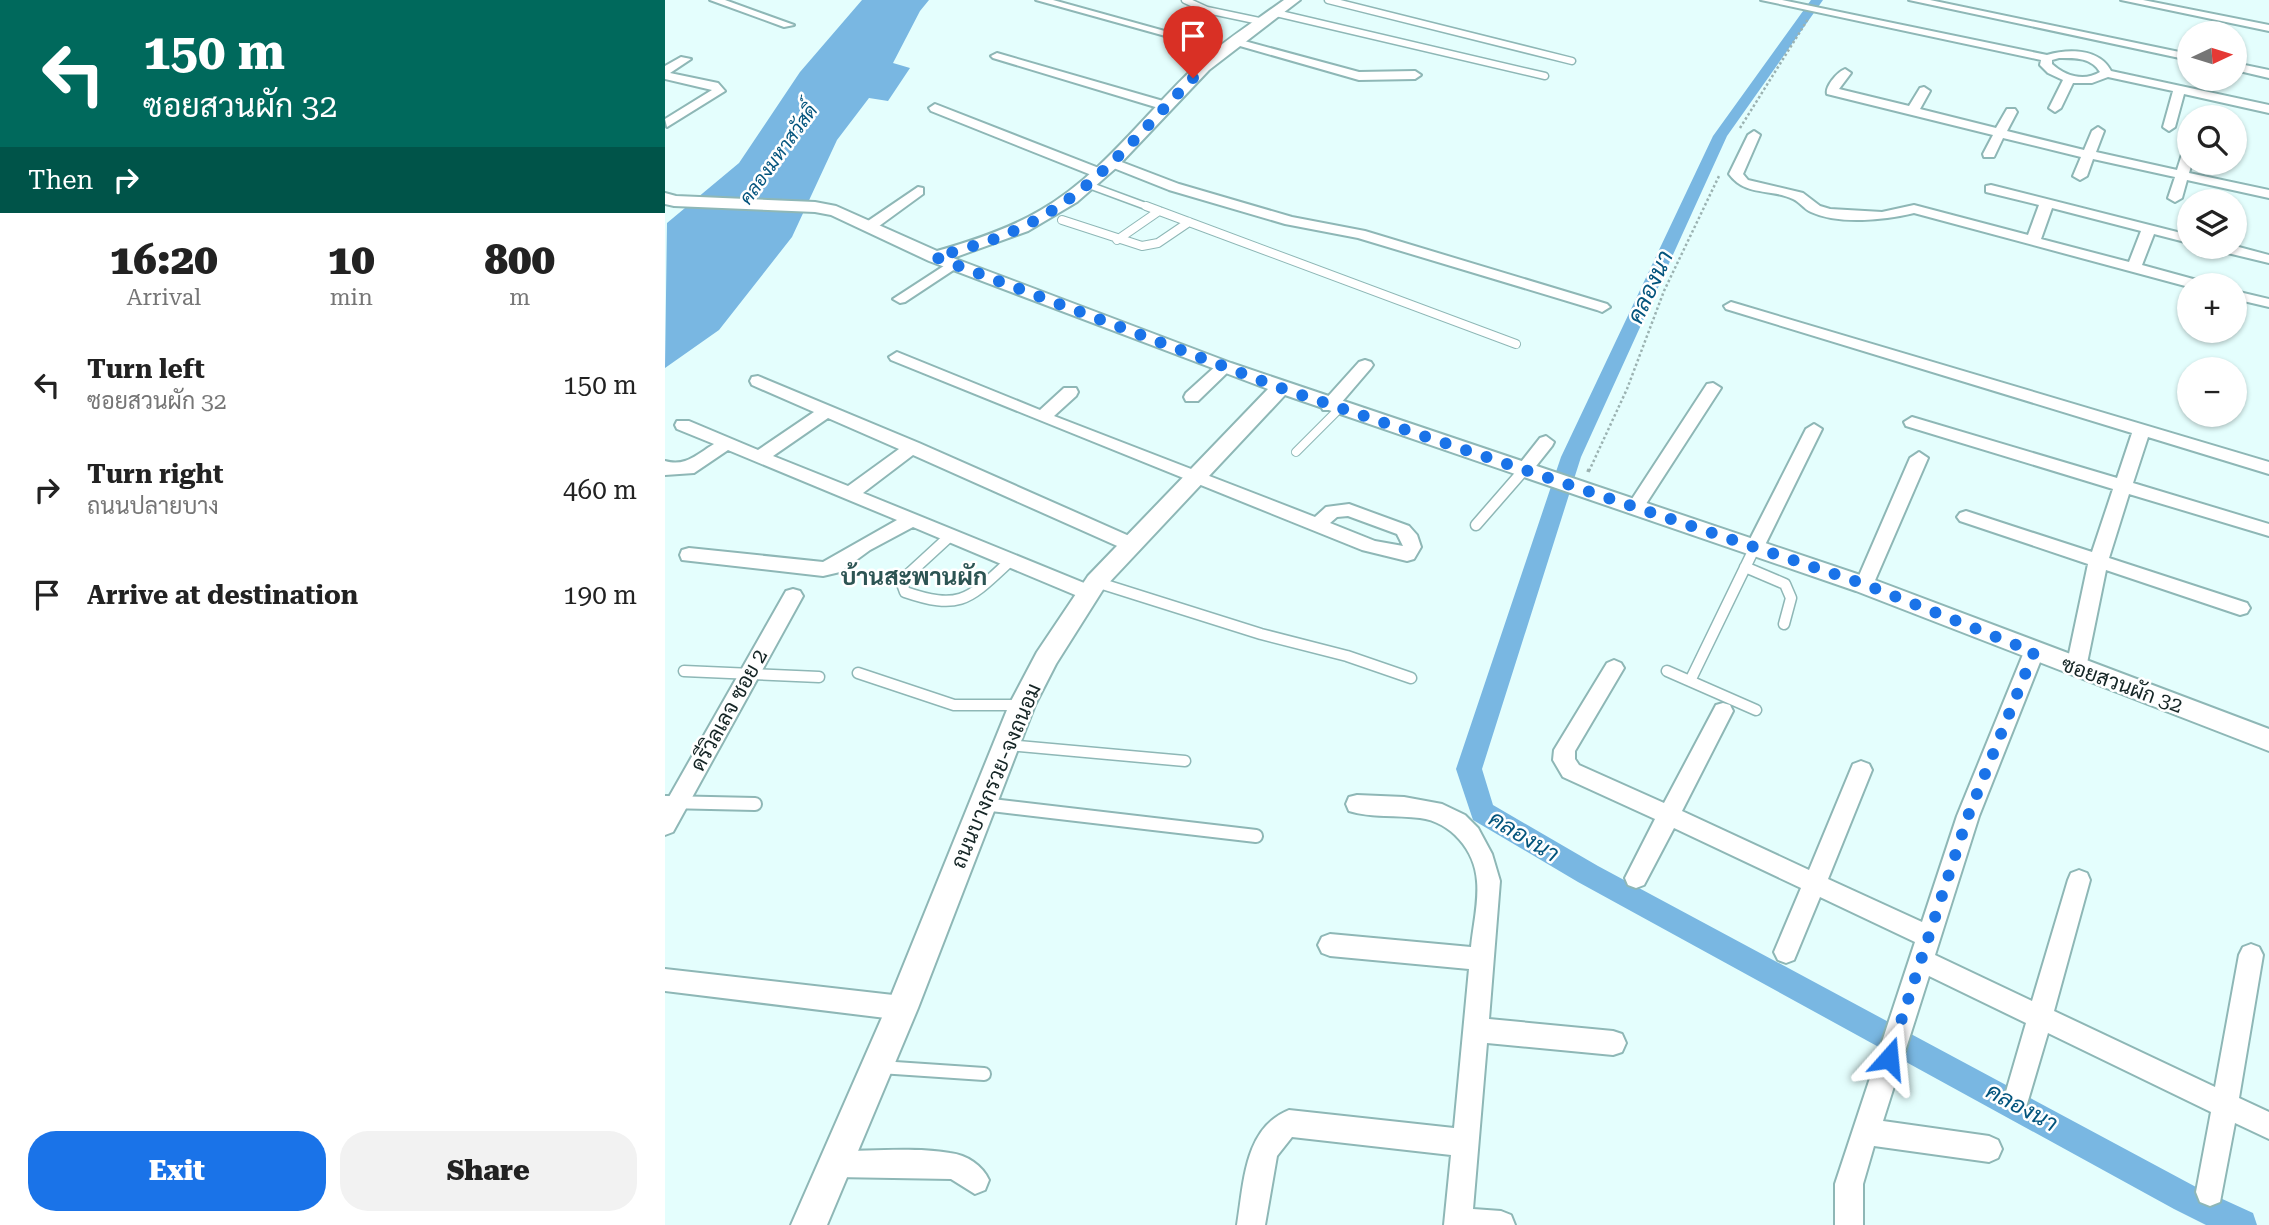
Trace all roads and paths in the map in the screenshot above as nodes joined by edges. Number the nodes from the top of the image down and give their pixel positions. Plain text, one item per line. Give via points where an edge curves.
1 (715, 0) edge
2 (1041, 0) edge
3 (1185, 0) edge
4 (1293, 0) edge
5 (1328, 0) edge
6 (1766, 0) edge
7 (1914, 0) edge
8 (2126, 0) edge
9 (1816, 10) junction
10 (1270, 18) junction
11 (788, 25) dead end
12 (2269, 28) edge
13 (2091, 37) junction
14 (1232, 46) junction
15 (2177, 55) edge
16 (997, 56) dead end
17 (2081, 56) junction
18 (2047, 58) junction
19 (685, 59) dead end
20 (1572, 61) dead end
21 (2247, 69) edge
22 (665, 73) edge
23 (1845, 73) dead end
24 (2106, 73) junction
25 (2269, 74) edge
26 (1415, 75) dead end
27 (1545, 76) dead end
28 (2070, 78) junction
29 (2177, 90) edge
30 (1924, 91) dead end
31 (2179, 91) edge
32 (2184, 91) edge
33 (1166, 106) junction
34 (935, 108) dead end
35 (2055, 108) dead end
36 (2269, 109) edge
37 (1912, 111) junction
38 (2011, 112) dead end
39 (667, 123) dead end
40 (2169, 127) dead end
41 (2098, 131) dead end
42 (2000, 133) junction
43 (1753, 135) dead end
44 (1738, 138) dead end
45 (1989, 154) dead end
46 (2089, 154) junction
47 (1721, 170) dead end
48 (1099, 173) junction
49 (2177, 174) edge
50 (2182, 175) joint
51 (2080, 176) dead end
52 (1991, 189) dead end
53 (918, 191) dead end
54 (2269, 194) edge
55 (2175, 198) dead end
56 (669, 200) edge
57 (2047, 204) junction
58 (1159, 211) junction
59 (1062, 220) dead end
60 (1189, 222) junction
61 (870, 226) junction
62 (2149, 229) junction
63 (2177, 236) edge
64 (1117, 240) junction
65 (2033, 242) junction
66 (2247, 254) edge
67 (2269, 259) edge
68 (944, 261) junction
69 (2134, 268) junction
70 (2177, 279) edge
71 (2247, 298) edge
72 (900, 299) dead end
73 (2269, 303) edge
74 (1731, 306) dead end
75 (1602, 307) dead end
76 (1516, 344) dead end
77 (897, 357) dead end
78 (1365, 365) dead end
79 (1224, 368) junction
80 (758, 381) dead end
81 (1281, 388) junction
82 (1713, 388) dead end
83 (1070, 392) dead end
84 (1192, 397) dead end
85 (1334, 407) junction
86 (827, 411) junction
87 (1042, 416) junction
88 (1912, 422) dead end
89 (683, 425) dead end
90 (1814, 429) dead end
91 (2142, 429) junction
92 (1546, 442) dead end
93 (727, 443) junction
94 (913, 447) junction
95 (1296, 452) dead end
96 (759, 457) junction
97 (1919, 458) dead end
98 (665, 467) edge
99 (2269, 468) edge
100 (1523, 471) junction
101 (1193, 477) junction
102 (1573, 482) junction
103 (2121, 485) junction
104 (849, 494) junction
105 (1636, 506) junction
106 (1966, 517) dead end
107 (912, 520) junction
108 (1318, 525) junction
109 (1476, 525) dead end
110 (2269, 530) edge
111 (950, 536) junction
112 (1130, 544) junction
113 (689, 555) dead end
114 (1750, 557) junction
115 (1010, 561) junction
116 (2098, 562) junction
117 (1864, 584) junction
118 (1092, 587) junction
119 (793, 596) dead end
120 (2240, 608) dead end
121 (1784, 624) dead end
122 (2034, 652) junction
123 (1614, 667) dead end
124 (2076, 668) junction
125 (684, 671) dead end
126 (1667, 671) dead end
127 (858, 673) dead end
128 (748, 674) junction
129 (819, 677) dead end
130 (1411, 678) dead end
131 (1690, 681) junction
132 (1022, 705) junction
133 (1756, 710) dead end
134 (1723, 711) dead end
135 (2269, 740) edge
136 (1006, 745) junction
137 (1185, 761) dead end
138 (1861, 770) dead end
139 (671, 802) edge
140 (755, 804) dead end
141 (983, 804) junction
142 (1357, 804) dead end
143 (1669, 814) junction
144 (665, 825) edge
145 (1256, 836) dead end
146 (1636, 878) dead end
147 (2079, 880) dead end
148 (1814, 884) junction
149 (1330, 946) dead end
150 (1925, 948) junction
151 (1786, 952) dead end
152 (2251, 955) dead end
153 (1484, 959) junction
154 (665, 980) edge
155 (902, 1008) junction
156 (2040, 1016) junction
157 (1477, 1030) junction
158 (1613, 1043) dead end
159 (877, 1067) junction
160 (984, 1074) dead end
161 (2018, 1095) dead end
162 (2225, 1105) junction
163 (2269, 1126) edge
164 (1866, 1132) junction
165 (1466, 1143) junction
166 (1989, 1149) dead end
167 (835, 1164) junction
168 (975, 1180) dead end
169 (2210, 1192) dead end
170 (1458, 1224) edge
171 (809, 1225) edge
172 (1251, 1225) edge
173 (1501, 1225) edge
174 (1850, 1225) edge

1 - 11 street
2 - 14 street
3 - 10 lane via 1207,10
4 - 10 street
5 - 20 lane
6 - 9 street
7 - 13 street
8 - 12 street
9 - 18 street
9 - 44 path via 1743,120
10 - 14 street
10 - 27 lane
13 - 15 street
13 - 17 street
14 - 26 street via 1359,76
14 - 33 street
16 - 33 street
17 - 18 street
17 - 24 street via 2101,63
18 - 28 street via 2051,71
19 - 22 street
21 - 25 street
22 - 39 street via 719,91
23 - 37 street via 1831,92
24 - 28 street via 2093,79
24 - 29 street
28 - 35 street
30 - 37 street
31 - 40 street
32 - 36 street
33 - 48 street
34 - 48 street
37 - 42 street
38 - 42 street
41 - 46 street
42 - 45 street
42 - 46 street
43 - 65 street via 1736,174 1743,183 1798,196 1815,209 1830,213 1882,216 1913,209
46 - 49 street
46 - 51 street
47 - 102 path via 1668,283 1627,389
48 - 58 lane
48 - 68 street via 1023,227
48 - 75 street via 1360,234
50 - 54 street
50 - 55 street
52 - 57 street
53 - 61 street
56 - 61 street, ซอยสวนผัก 32 via 815,207
57 - 62 street
57 - 65 street
58 - 60 lane
58 - 64 lane
59 - 64 lane
60 - 64 lane via 1149,246
60 - 76 lane
61 - 68 street, ซอยสวนผัก 32
62 - 63 street
62 - 69 street
65 - 69 street
66 - 67 street
68 - 72 street
68 - 79 street, ซอยสวนผัก 32
69 - 70 street
71 - 73 street
74 - 91 street
77 - 87 street
78 - 85 street
79 - 81 street, ซอยสวนผัก 32
79 - 84 street
80 - 86 street
81 - 85 street, ซอยสวนผัก 32
81 - 101 street, ถนนบางกรวย-จงถนอม
82 - 105 street
83 - 87 street
85 - 95 lane
85 - 100 street, ซอยสวนผัก 32
86 - 94 street
86 - 96 street
87 - 101 street
88 - 103 street
89 - 93 street
90 - 114 street
91 - 99 street
91 - 103 street
92 - 100 street
93 - 96 street
93 - 98 street via 688,469 670,471
94 - 104 street
94 - 112 street
96 - 104 street
97 - 117 street
100 - 102 street, ซอยสวนผัก 32
100 - 109 lane
101 - 108 street
101 - 112 street, ถนนบางกรวย-จงถนอม
102 - 105 street, ซอยสวนผัก 32
103 - 110 street
103 - 116 street
104 - 107 street
105 - 114 street, ซอยสวนผัก 32
106 - 116 street
107 - 111 street
107 - 113 street via 824,569
108 - 108 street via 1332,511 1349,510 1403,530 1412,547 1408,554 1401,554
111 - 115 street
111 - 115 lane via 901,581 905,592 942,603 962,602
112 - 118 street, ถนนบางกรวย-จงถนอม
114 - 117 street, ซอยสวนผัก 32
114 - 121 lane via 1788,587 1793,603
114 - 131 lane
115 - 118 street
116 - 120 street
116 - 124 street
117 - 122 street, ซอยสวนผัก 32
118 - 130 lane via 1347,656
118 - 132 street, ถนนบางกรวย-จงถนอม
119 - 128 street, ดรีวิลเลจ ซอย 2
122 - 124 street, ซอยสวนผัก 32
122 - 150 street via 1968,816
123 - 143 street via 1565,750 1564,760 1571,771
124 - 135 street, ซอยสวนผัก 32
125 - 128 lane
126 - 131 lane
127 - 132 lane via 954,705
128 - 129 lane
128 - 139 street, ดรีวิลเลจ ซอย 2
131 - 133 lane
132 - 136 street, ถนนบางกรวย-จงถนอม
134 - 143 street
136 - 137 lane
136 - 141 street, ถนนบางกรวย-จงถนอม
138 - 148 street
139 - 140 lane
139 - 144 street, ดรีวิลเลจ ซอย 2
141 - 145 lane
141 - 155 street, ถนนบางกรวย-จงถนอม
142 - 153 street via 1435,809 1452,816 1472,837 1484,857 1489,881
143 - 146 street
143 - 148 street
147 - 156 street
148 - 150 street
148 - 151 street
149 - 153 street
150 - 156 street
150 - 164 street
152 - 162 street
153 - 157 street
154 - 155 street
155 - 159 street, ถนนบางกรวย-จงถนอม
156 - 161 street
156 - 162 street
157 - 158 street
157 - 165 street
159 - 160 lane
159 - 167 street, ถนนบางกรวย-จงถนอม
162 - 163 street
162 - 169 street
164 - 166 street
164 - 174 street via 1849,1184
165 - 170 street
165 - 172 street via 1289,1123 1278,1128 1267,1147
167 - 168 street via 951,1166
167 - 171 street, ถนนบางกรวย-จงถนอม
170 - 173 street

